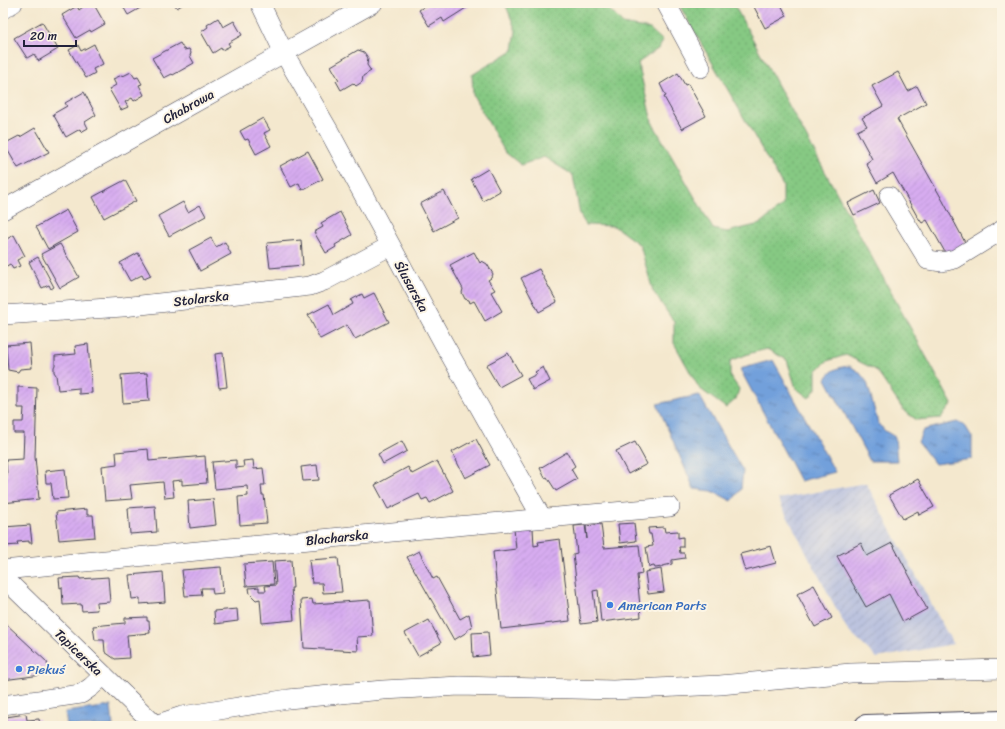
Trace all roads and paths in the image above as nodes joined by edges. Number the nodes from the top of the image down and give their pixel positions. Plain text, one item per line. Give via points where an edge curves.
1 (13, 3) edge
2 (260, 3) edge
3 (373, 3) edge
4 (666, 3) edge
5 (3, 9) edge
6 (284, 53) junction
7 (701, 68) dead end
8 (889, 196) dead end
9 (3, 210) edge
10 (1002, 230) edge
11 (390, 246) junction
12 (3, 315) edge
13 (670, 507) dead end
14 (542, 518) junction
15 (3, 570) edge
16 (3, 577) edge
17 (1002, 669) edge
18 (104, 675) junction
19 (3, 705) edge
20 (1002, 722) edge
21 (156, 726) edge
22 (867, 726) edge

1 - 5 street
2 - 6 street, Ślusarska
3 - 6 street, Chabrowa
4 - 7 street
6 - 9 street, Chabrowa
6 - 11 street, Ślusarska
8 - 10 street via 928,260 942,262 955,259
11 - 12 street, Stolarska via 310,286 123,308
11 - 14 street, Ślusarska
13 - 14 street, Blacharska
14 - 15 street, Blacharska
16 - 18 street, Tapicerska
17 - 21 street via 851,673 720,685 613,690 460,686 383,690 288,699 182,716
18 - 19 street via 81,694
18 - 21 street, Tapicerska
20 - 22 main road

